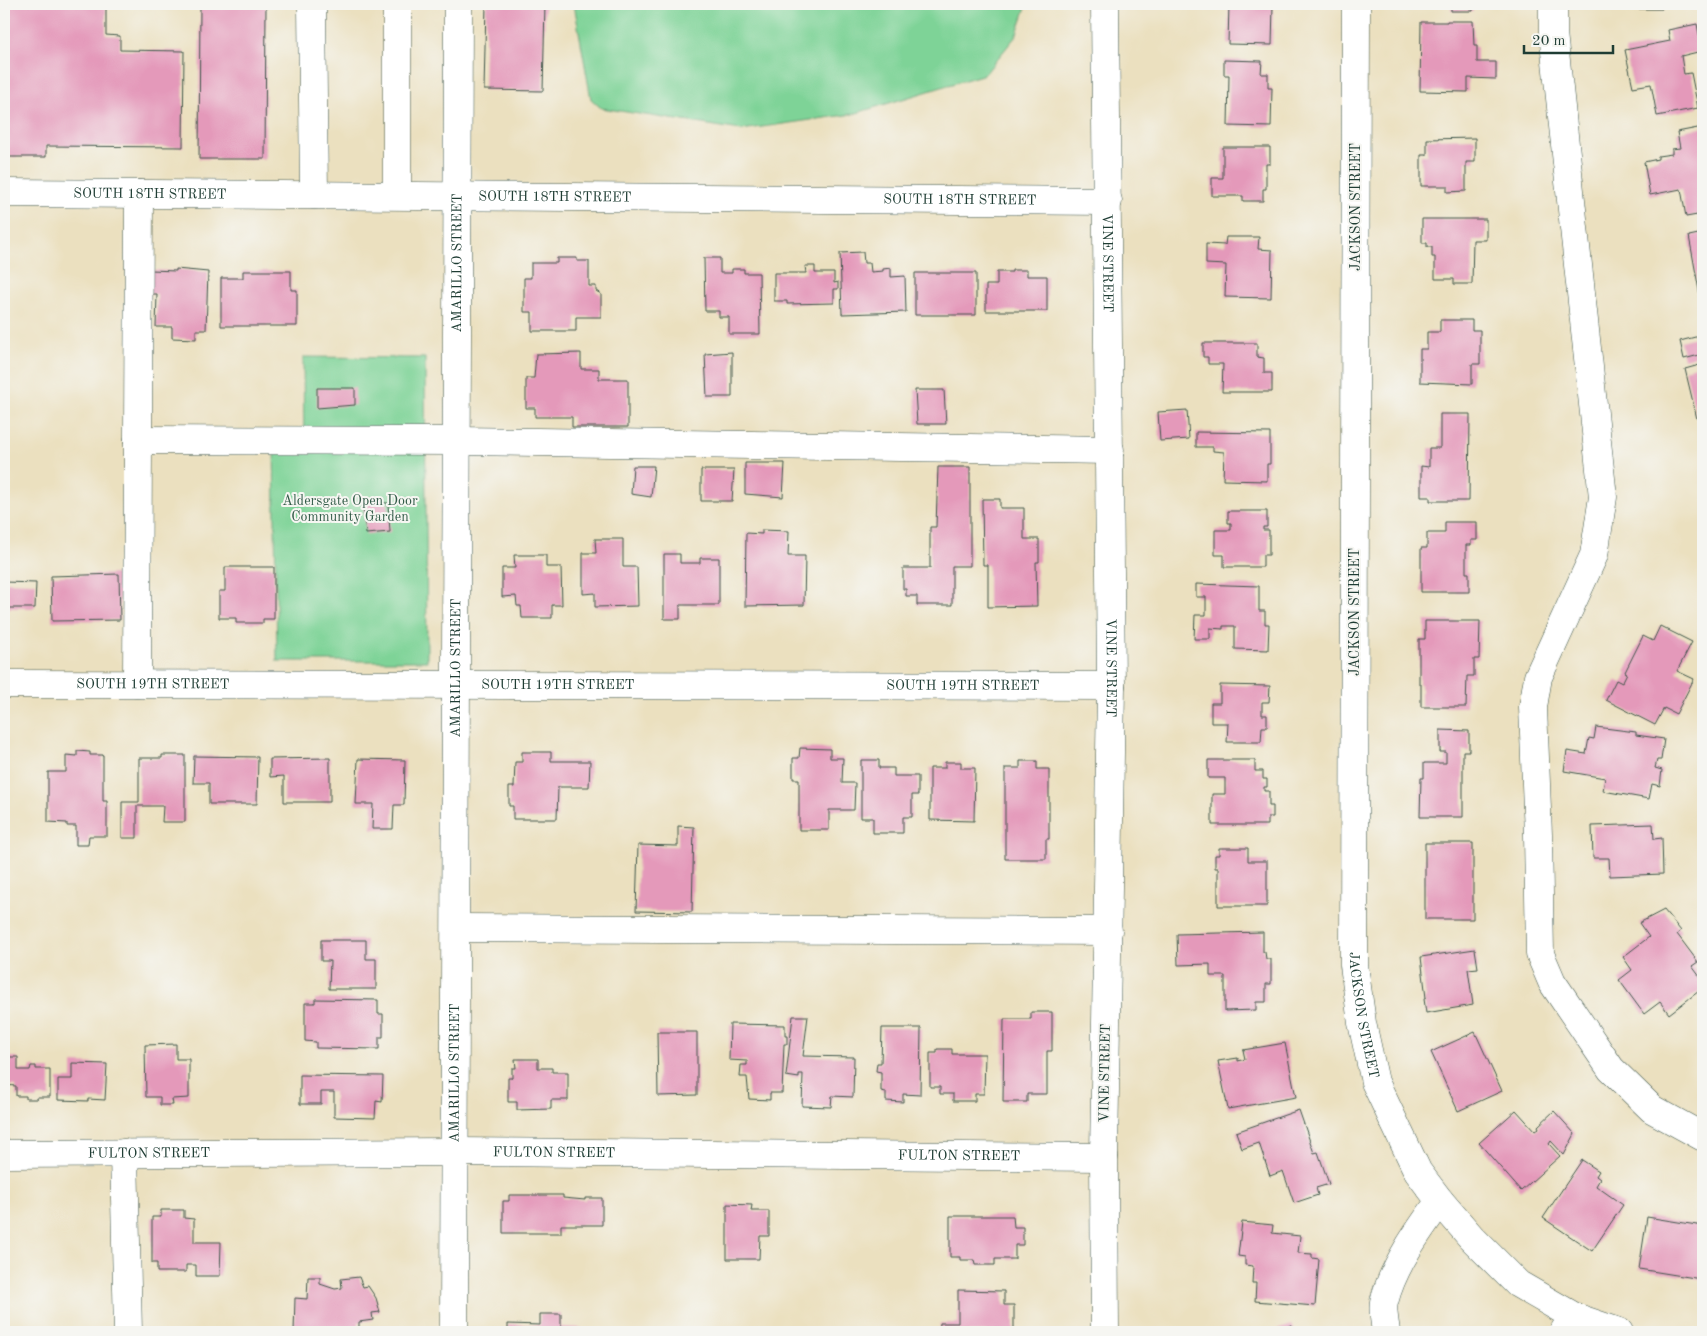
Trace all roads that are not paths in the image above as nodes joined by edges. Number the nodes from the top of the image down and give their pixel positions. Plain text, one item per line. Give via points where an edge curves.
1 (312, 4) edge
2 (397, 4) edge
3 (458, 4) edge
4 (1105, 4) edge
5 (1356, 4) edge
6 (1553, 4) edge
7 (4, 193) edge
8 (139, 194) junction
9 (314, 195) junction
10 (397, 195) junction
11 (458, 196) junction
12 (1108, 201) junction
13 (138, 440) junction
14 (457, 441) junction
15 (1110, 450) junction
16 (4, 684) edge
17 (137, 684) junction
18 (456, 684) junction
19 (1112, 686) junction
20 (456, 928) junction
21 (1108, 931) junction
22 (1703, 1137) edge
23 (455, 1152) junction
24 (4, 1154) edge
25 (124, 1154) junction
26 (1104, 1157) junction
27 (1440, 1201) junction
28 (1569, 1325) edge
29 (128, 1332) edge
30 (454, 1332) edge
31 (1105, 1332) edge
32 (1386, 1332) edge
33 (1619, 1332) edge

1 - 9 street
2 - 10 street
3 - 11 street, AMARILLO STREET
4 - 12 street, VINE STREET
5 - 27 street, JACKSON STREET via 1354,965 1375,1082 1418,1172
6 - 22 street via 1553,32 1603,497 1594,554 1538,677 1533,707 1540,954 1552,982 1611,1069 1652,1109
7 - 8 street, SOUTH 18TH STREET
8 - 9 street, SOUTH 18TH STREET
8 - 13 street
9 - 10 street, SOUTH 18TH STREET
10 - 11 street, SOUTH 18TH STREET
11 - 12 street, SOUTH 18TH STREET
11 - 14 street, AMARILLO STREET
12 - 15 street, VINE STREET
13 - 14 street
13 - 17 street
14 - 15 street
14 - 18 street, AMARILLO STREET
15 - 19 street, VINE STREET
16 - 17 street, SOUTH 19TH STREET
17 - 18 street, SOUTH 19TH STREET
18 - 19 street, SOUTH 19TH STREET
18 - 20 street, AMARILLO STREET
19 - 21 street, VINE STREET
20 - 21 street
20 - 23 street, AMARILLO STREET
21 - 26 street, VINE STREET
23 - 25 street, FULTON STREET
23 - 26 street, FULTON STREET
23 - 30 street, AMARILLO STREET
24 - 25 street, FULTON STREET
25 - 29 street
26 - 31 street, VINE STREET
27 - 28 street, JACKSON STREET via 1470,1237 1518,1284
27 - 32 street via 1416,1234 1395,1274 1384,1303
28 - 33 street, JACKSON STREET

